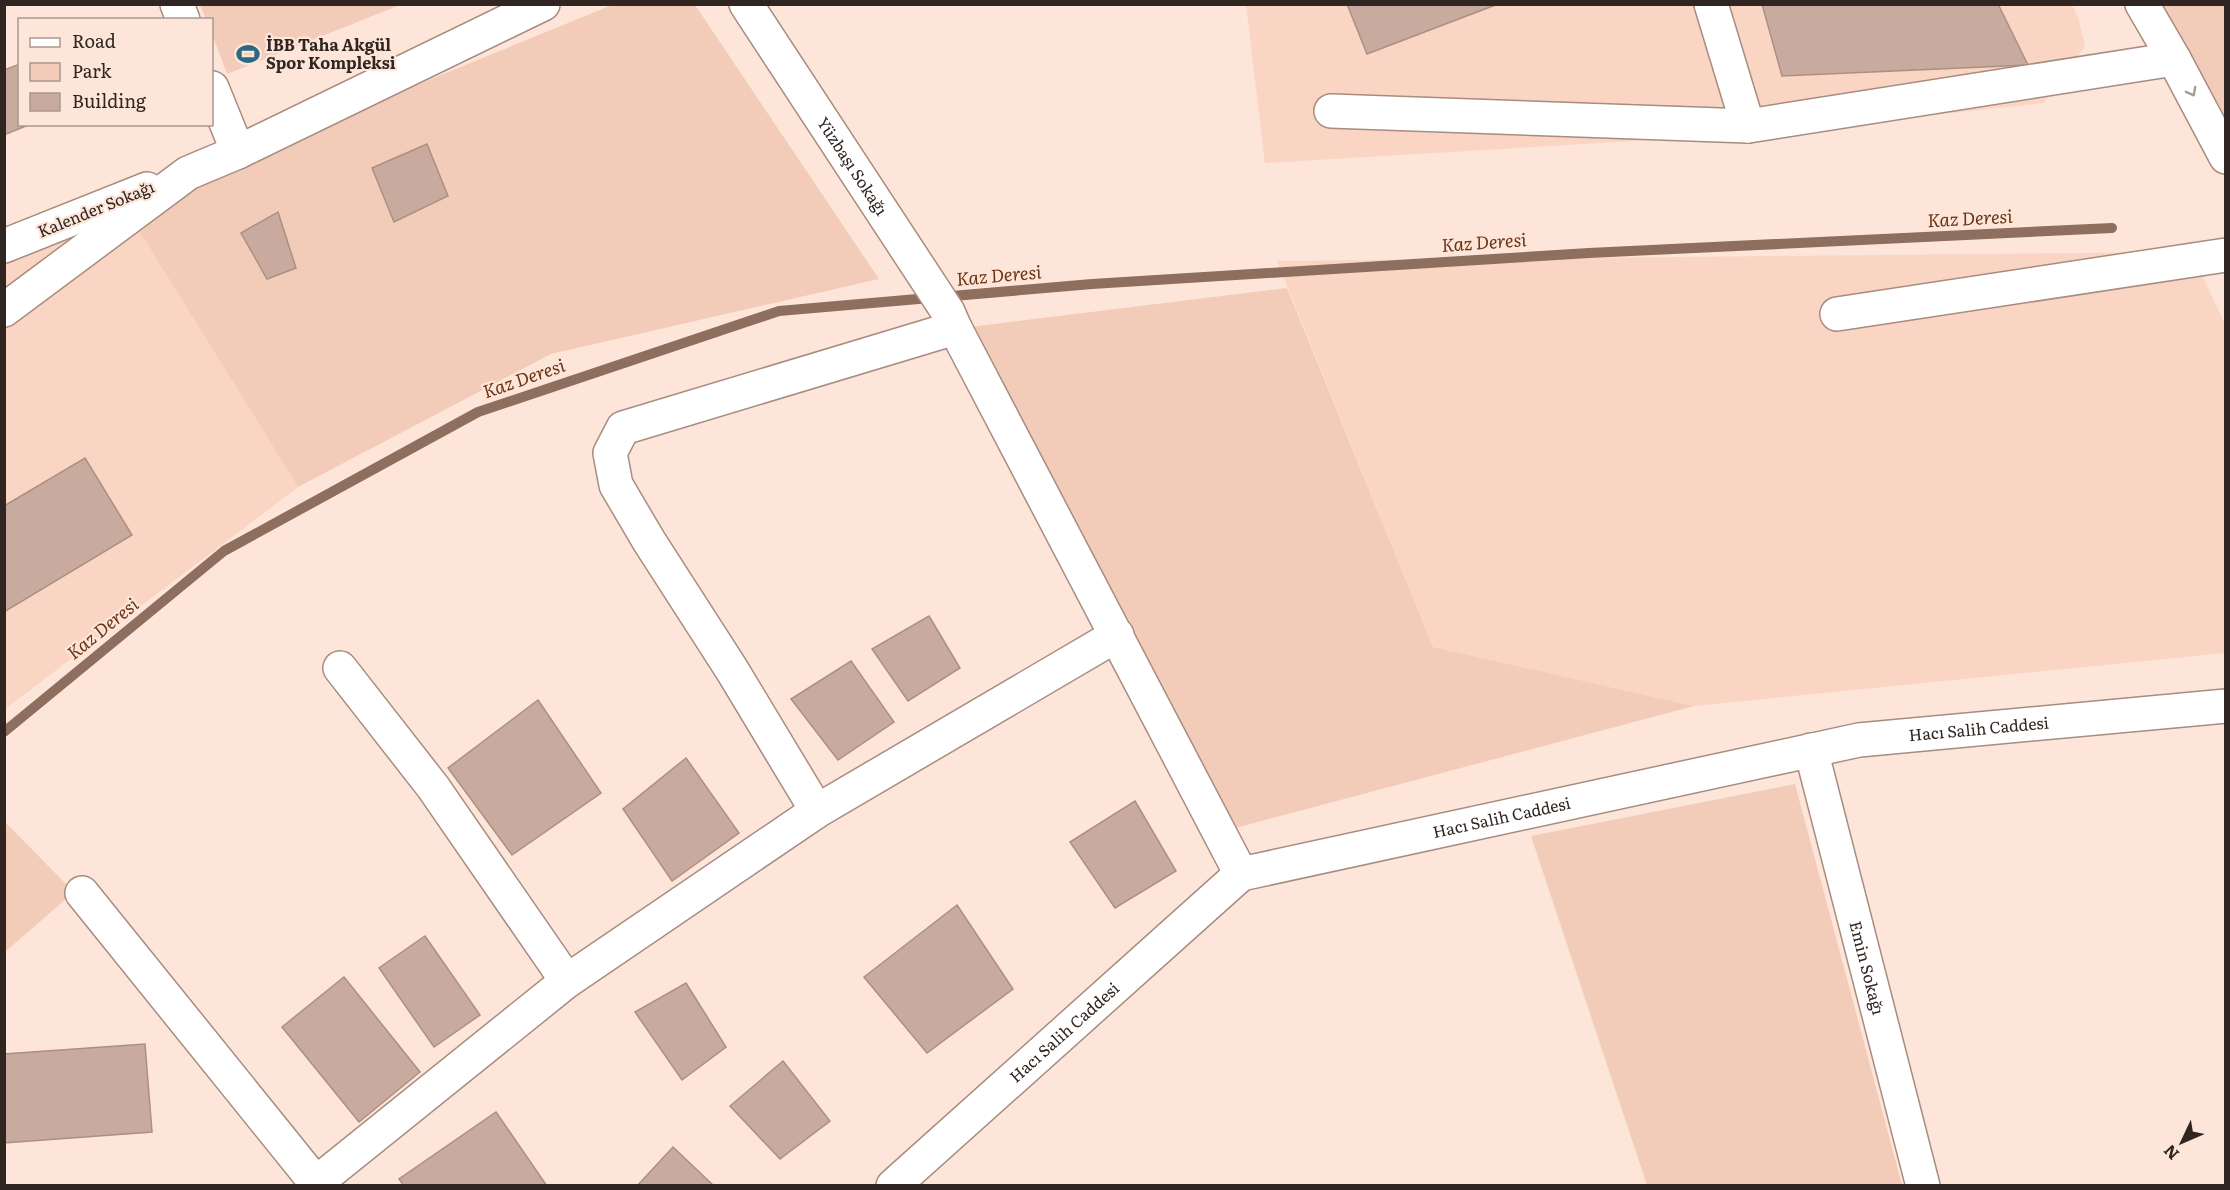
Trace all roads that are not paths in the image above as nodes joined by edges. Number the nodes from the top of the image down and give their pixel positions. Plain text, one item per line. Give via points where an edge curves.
1 (543, 4) edge
2 (746, 4) edge
3 (1711, 4) edge
4 (2142, 4) edge
5 (2174, 59) junction
6 (213, 90) edge
7 (1331, 111) dead end
8 (1748, 126) junction
9 (238, 152) junction
10 (2226, 157) edge
11 (188, 173) junction
12 (4, 246) edge
13 (2226, 255) edge
14 (4, 310) edge
15 (1837, 314) dead end
16 (951, 320) junction
17 (1117, 634) junction
18 (340, 668) dead end
19 (2226, 706) edge
20 (1811, 750) junction
21 (817, 811) junction
22 (1241, 874) junction
23 (82, 893) dead end
24 (567, 981) junction
25 (317, 1184) edge
26 (893, 1185) edge
27 (1923, 1185) edge

1 - 9 street
2 - 16 street, Yüzbaşı Sokağı
3 - 8 street
4 - 5 street
5 - 8 street
5 -> 10 street
6 - 9 street
7 - 8 street
9 - 11 street
11 - 12 street, Kalender Sokağı
11 - 14 street
13 - 15 street
16 - 17 street, Yüzbaşı Sokağı
16 - 21 street via 623,428 609,453 616,486
17 - 21 street
17 - 22 street, Yüzbaşı Sokağı
18 - 24 street via 433,787
19 - 20 street, Hacı Salih Caddesi via 1859,740
20 - 22 street, Hacı Salih Caddesi
20 - 27 street, Emin Sokağı
21 - 24 street
22 - 26 street, Hacı Salih Caddesi
23 - 25 street
24 - 25 street

